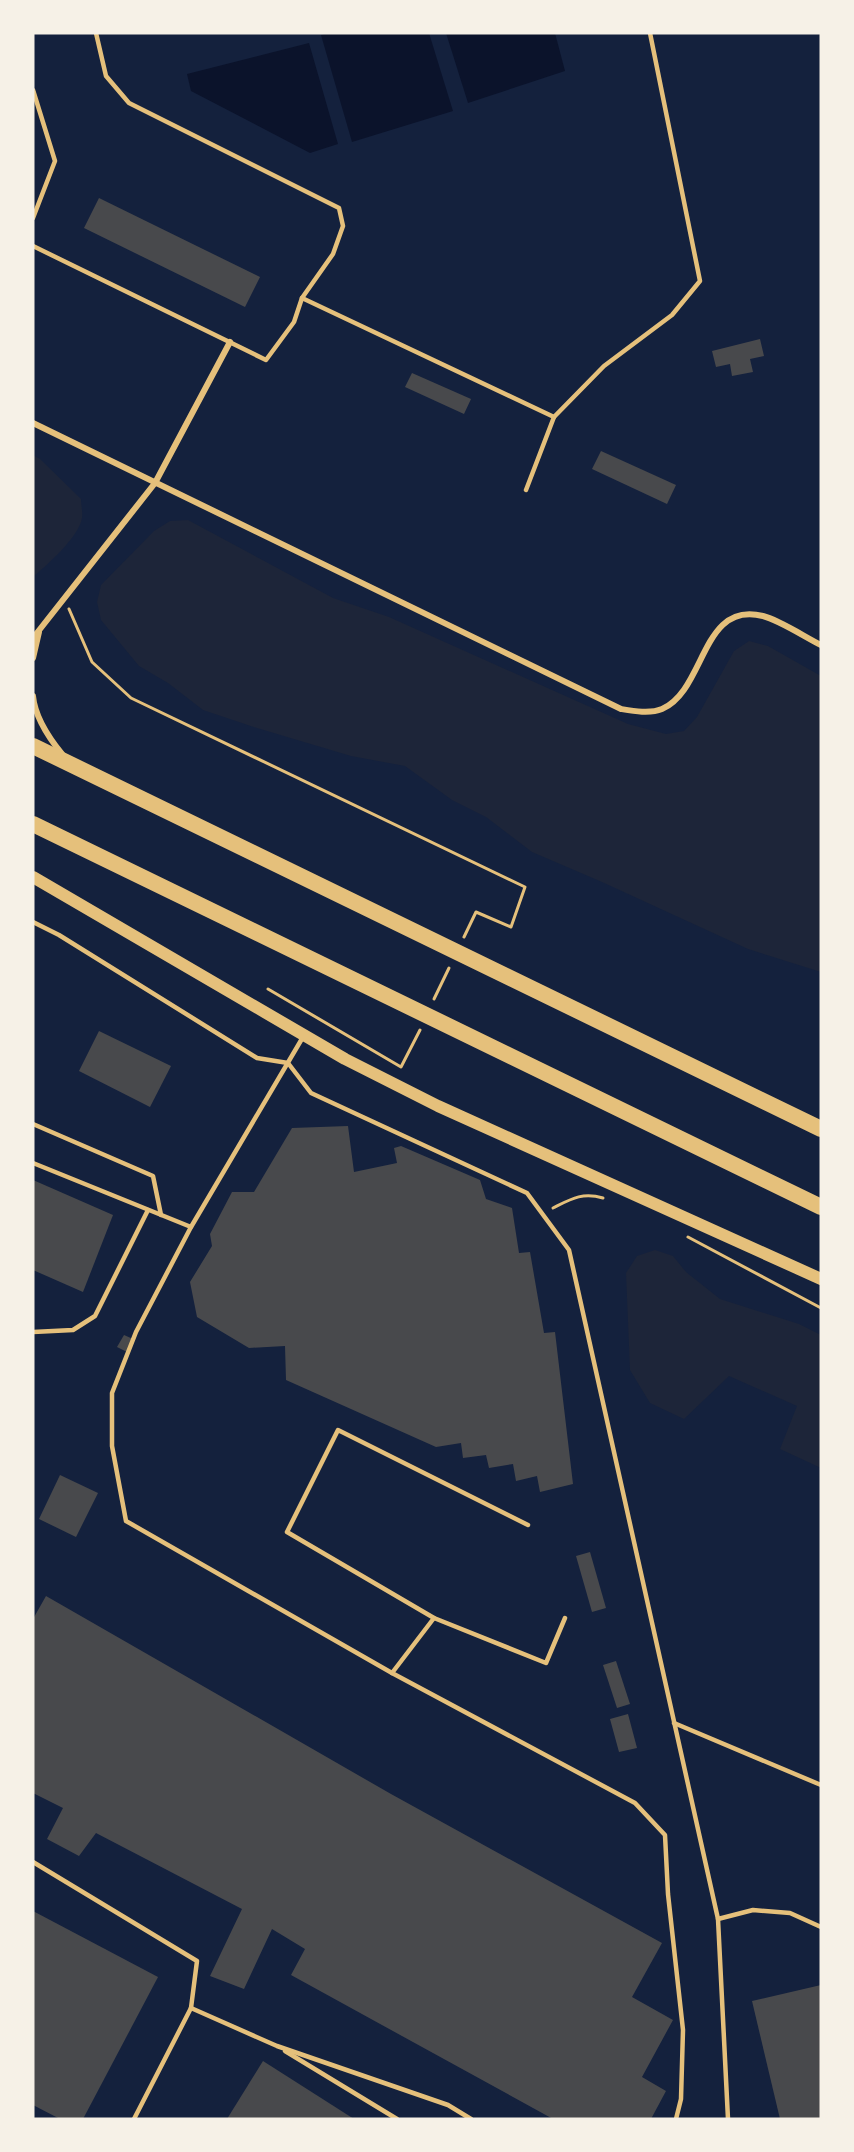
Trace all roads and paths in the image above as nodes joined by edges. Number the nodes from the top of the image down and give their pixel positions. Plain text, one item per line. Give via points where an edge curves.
1 (96, 33) edge
2 (650, 33) edge
3 (33, 90) edge
4 (33, 218) edge
5 (33, 246) edge
6 (302, 298) junction
7 (230, 342) junction
8 (554, 417) junction
9 (33, 423) edge
10 (155, 483) junction
11 (526, 490) dead end
12 (64, 599) junction
13 (39, 632) junction
14 (33, 638) edge
15 (821, 645) edge
16 (33, 658) edge
17 (33, 696) edge
18 (33, 746) edge
19 (70, 764) junction
20 (33, 824) edge
21 (33, 877) edge
22 (33, 922) edge
23 (461, 943) dead end
24 (452, 963) dead end
25 (268, 988) dead end
26 (432, 1004) dead end
27 (422, 1025) dead end
28 (304, 1034) junction
29 (288, 1063) junction
30 (33, 1124) edge
31 (821, 1129) edge
32 (33, 1163) edge
33 (611, 1201) dead end
34 (821, 1207) edge
35 (148, 1210) junction
36 (542, 1213) junction
37 (161, 1215) junction
38 (191, 1227) junction
39 (685, 1236) dead end
40 (821, 1279) edge
41 (821, 1308) edge
42 (33, 1332) edge
43 (528, 1525) dead end
44 (434, 1618) junction
45 (565, 1618) dead end
46 (392, 1673) junction
47 (674, 1723) junction
48 (821, 1785) edge
49 (33, 1862) edge
50 (718, 1919) junction
51 (821, 1927) edge
52 (191, 2008) junction
53 (277, 2046) junction
54 (134, 2119) edge
55 (397, 2119) edge
56 (471, 2119) edge
57 (676, 2119) edge
58 (728, 2119) edge

1 - 6 lane via 106,76 129,104 339,208 343,226 333,254
2 - 8 lane via 700,281 672,315 604,366
3 - 4 lane via 55,161
5 - 7 lane
6 - 7 lane via 294,322 266,360
6 - 8 lane
7 - 10 street
8 - 11 lane
9 - 10 street
10 - 12 street
10 - 15 street via 621,709 662,709 682,693 717,628 730,619 764,616
12 - 13 street
12 - 23 path via 92,662 131,698 525,887 511,927 476,912
13 - 14 street
13 - 16 street
17 - 19 street via 47,736
18 - 19 highway
19 - 31 highway
20 - 34 highway
21 - 28 main road
22 - 29 lane via 257,1058
24 - 26 path
25 - 27 path via 401,1067
28 - 29 lane
28 - 40 main road via 438,1106
29 - 36 lane via 310,1093 527,1193
29 - 38 lane
30 - 37 lane via 153,1176
32 - 35 lane
33 - 36 path via 589,1194
35 - 37 lane
35 - 42 lane via 95,1316 73,1330
36 - 47 lane via 568,1250
37 - 38 lane
38 - 46 lane via 136,1332 112,1393 112,1446 126,1521
39 - 41 path
43 - 44 lane via 338,1430 287,1533
44 - 45 lane via 546,1663
44 - 46 lane
46 - 57 lane via 635,1803 665,1835 683,2030 681,2099
47 - 48 lane
47 - 50 lane
49 - 52 lane via 197,1961
50 - 51 lane via 753,1910 790,1913
50 - 58 lane
52 - 53 lane
52 - 54 lane
53 - 55 lane
53 - 56 lane via 448,2105

